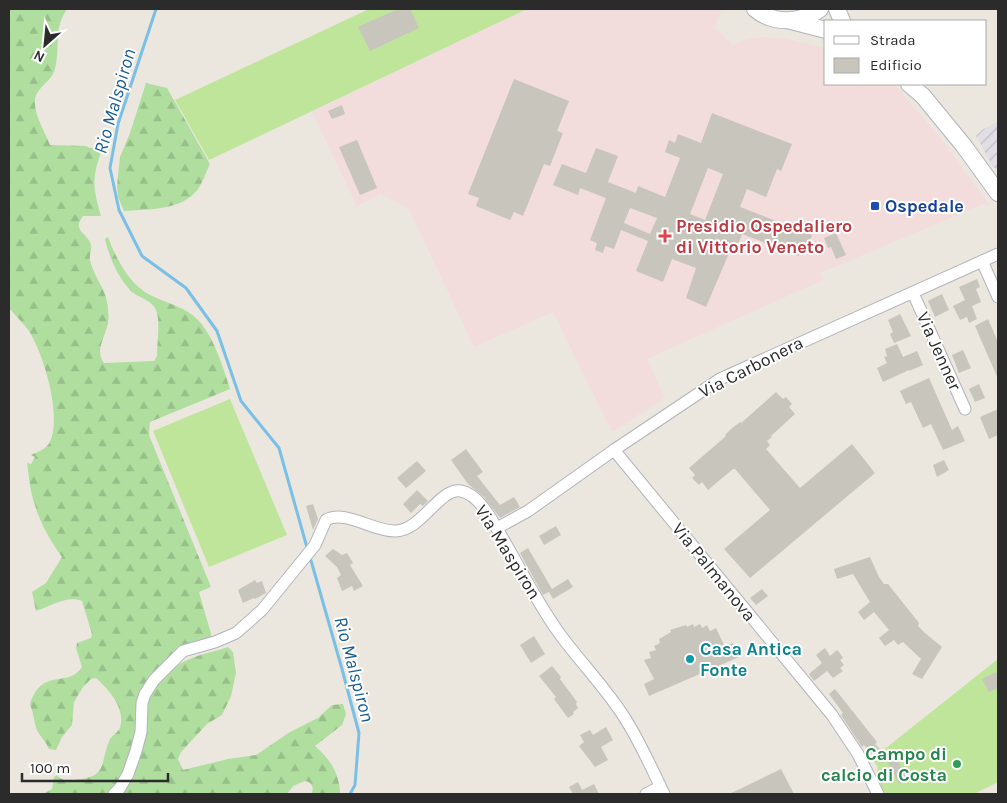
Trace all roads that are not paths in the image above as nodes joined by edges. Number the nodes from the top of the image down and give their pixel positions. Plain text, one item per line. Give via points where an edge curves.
1 (755, 9) edge
2 (820, 9) edge
3 (789, 21) junction
4 (824, 30) edge
5 (911, 85) edge
6 (993, 176) edge
7 (998, 193) edge
8 (998, 254) edge
9 (982, 262) junction
10 (913, 293) junction
11 (998, 297) edge
12 (965, 409) dead end
13 (614, 450) junction
14 (497, 528) junction
15 (662, 790) edge
16 (114, 794) edge
17 (646, 794) edge
18 (878, 794) edge

1 - 3 street via 772,18
2 - 3 street
3 - 4 street
5 - 6 street
6 - 7 street
8 - 9 street, Via Carbonera
9 - 10 street, Via Carbonera
9 - 11 street
10 - 12 street, Via Jenner
10 - 13 street, Via Carbonera via 720,380
13 - 14 street, Via Carbonera via 528,511
13 - 18 street, Via Palmanova via 832,715 858,754
14 - 15 street, Via Maspiron via 547,616 625,718
14 - 16 street, Via Maspiron via 476,500 458,491 447,494 426,515 401,531 381,530 346,518 329,518 324,522 315,546 262,610 236,633 183,650 154,680 142,703 141,732 134,759
15 - 17 street

